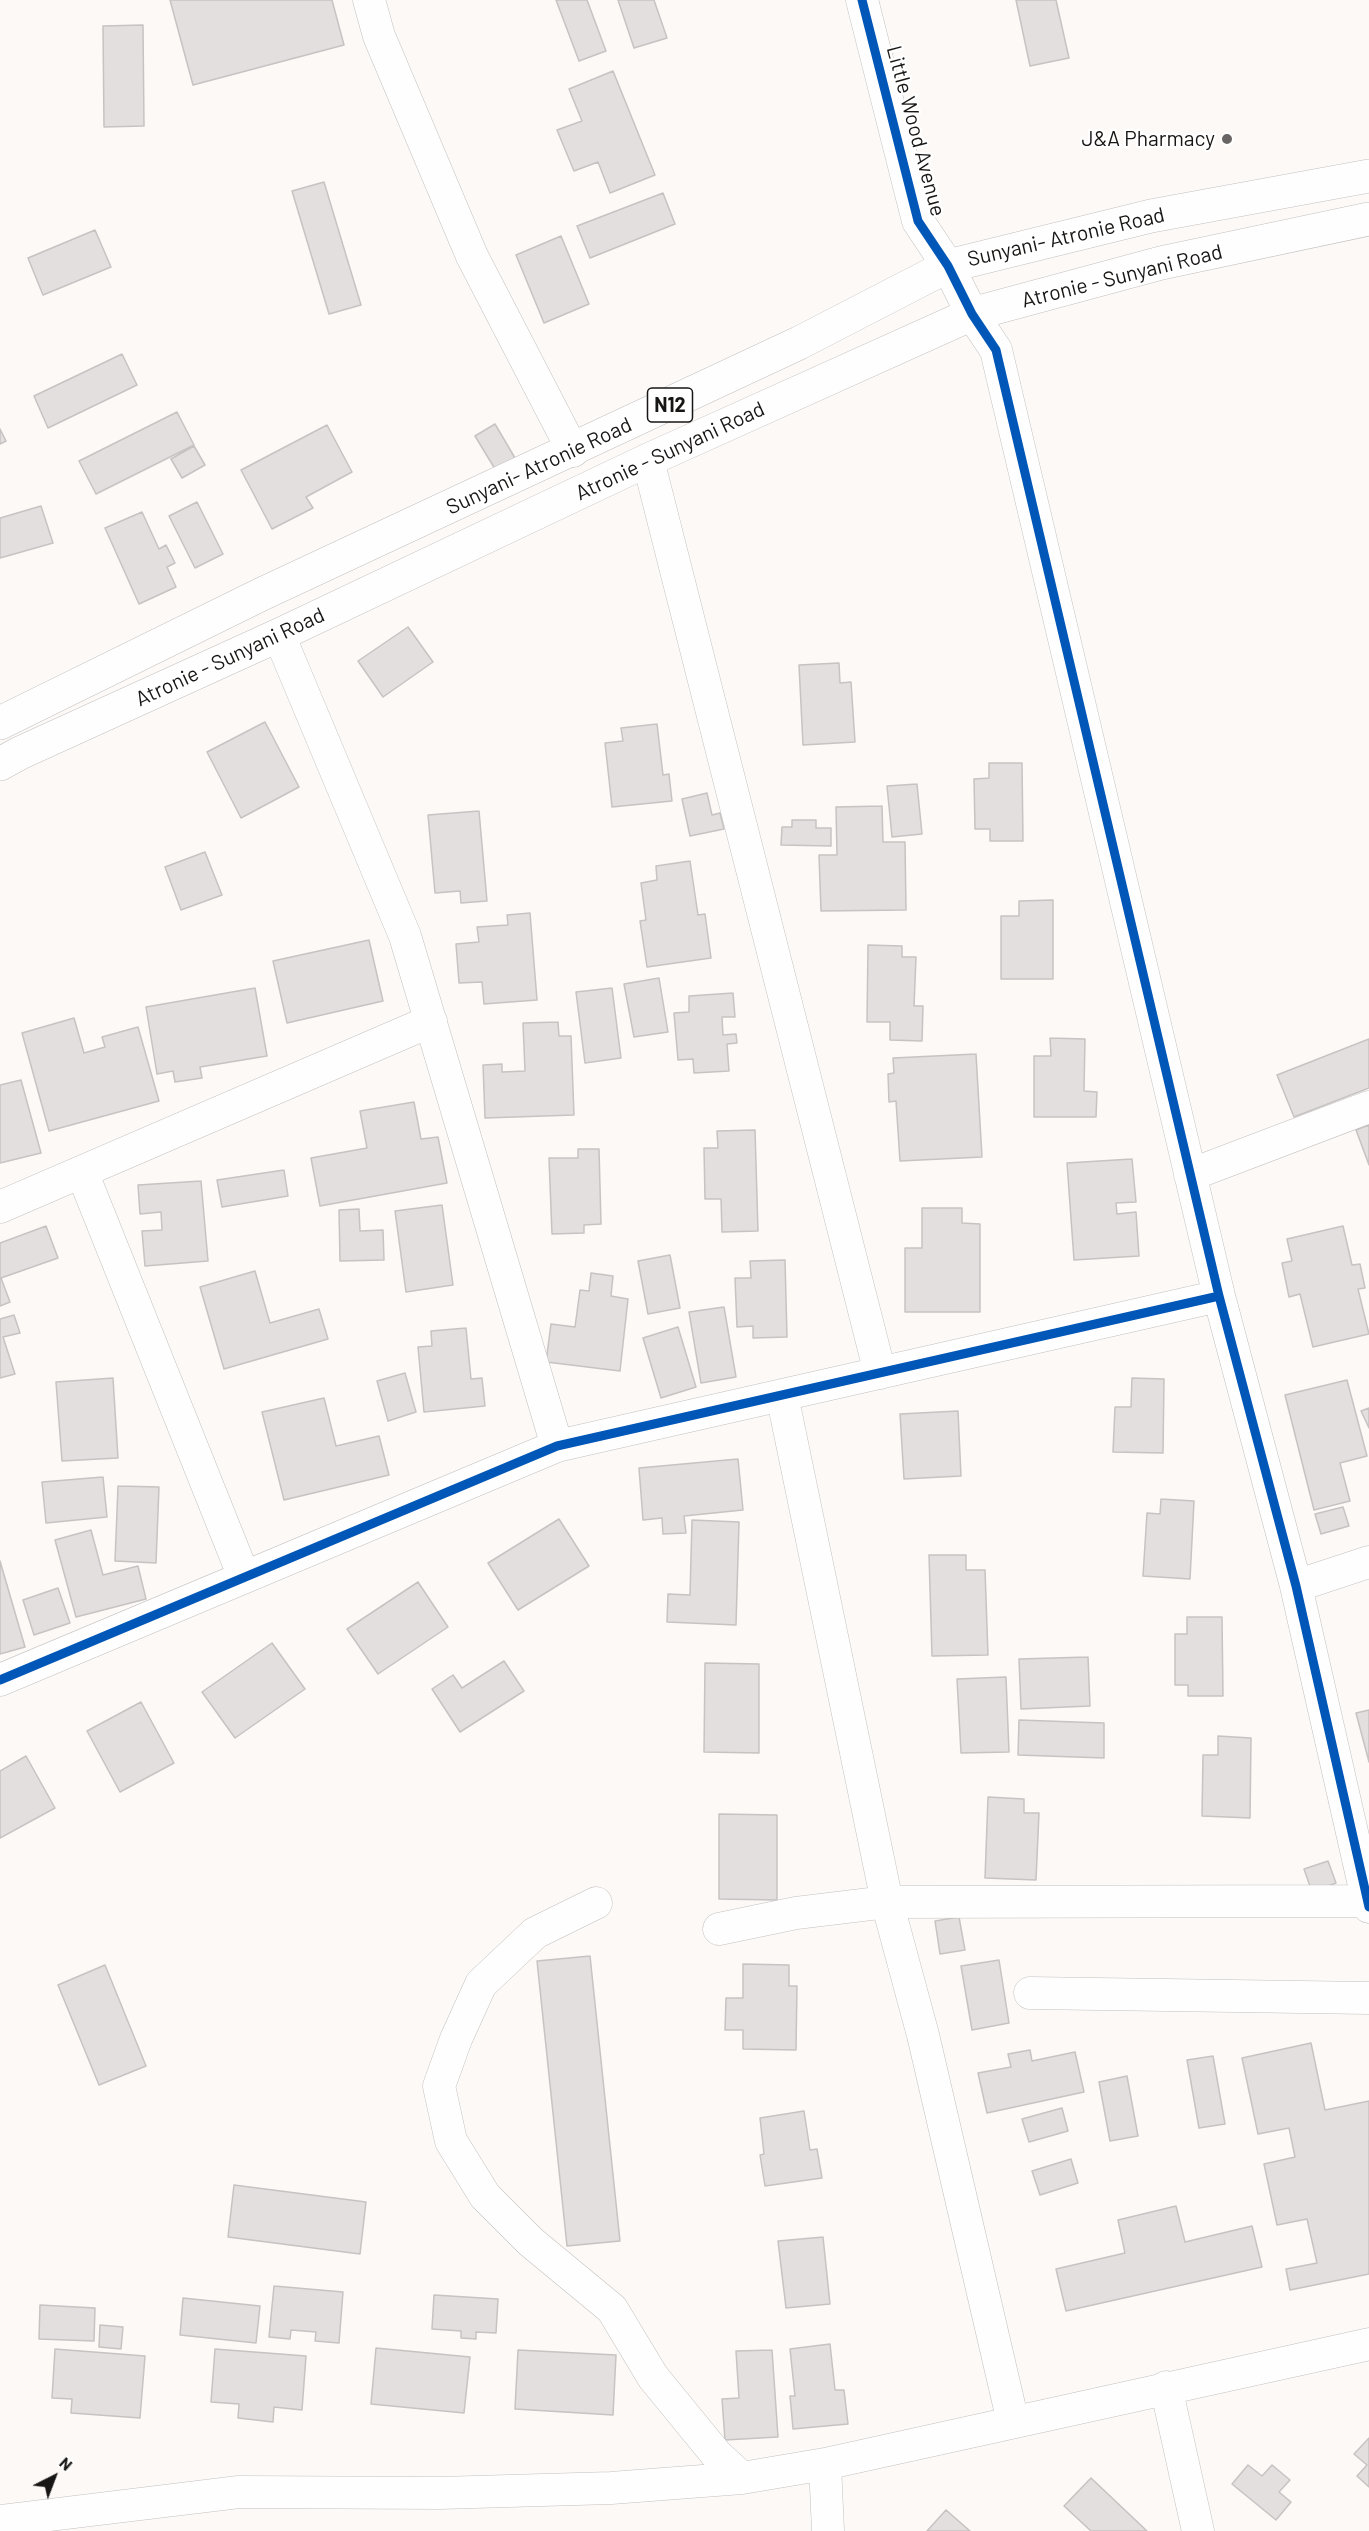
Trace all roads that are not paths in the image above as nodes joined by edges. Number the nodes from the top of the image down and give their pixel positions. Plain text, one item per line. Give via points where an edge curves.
1 (369, 0) edge
2 (862, 0) edge
3 (1369, 176) edge
4 (1369, 219) edge
5 (948, 266) junction
6 (972, 314) junction
7 (573, 451) junction
8 (648, 460) junction
9 (279, 635) junction
10 (1, 720) edge
11 (0, 764) edge
12 (430, 1021) junction
13 (1369, 1107) edge
14 (82, 1172) junction
15 (1190, 1175) junction
16 (0, 1207) edge
17 (1219, 1296) junction
18 (880, 1373) junction
19 (782, 1395) junction
20 (557, 1446) junction
21 (1369, 1562) edge
22 (244, 1577) junction
23 (1296, 1586) junction
24 (0, 1680) edge
25 (887, 1902) junction
26 (596, 1903) dead end
27 (1368, 1904) edge
28 (719, 1929) dead end
29 (1030, 1993) dead end
30 (1369, 1998) edge
31 (1369, 2344) edge
32 (1166, 2387) junction
33 (1013, 2422) junction
34 (825, 2464) junction
35 (742, 2478) junction
36 (0, 2521) edge
37 (828, 2531) edge
38 (1198, 2531) edge

1 - 7 street via 379,36 472,255
2 - 5 street, Little Wood Avenue via 918,221
3 - 5 highway, Sunyani- Atronie Road / N12 via 1151,216
4 - 6 highway, Atronie - Sunyani Road / N12 via 1161,263
5 - 6 street, Little Wood Avenue
5 - 7 highway, Sunyani- Atronie Road / N12 via 799,343
6 - 8 highway, Atronie - Sunyani Road / N12
6 - 15 street, Little Wood Avenue via 996,350
7 - 10 highway, Sunyani- Atronie Road / N12
8 - 9 highway, Atronie - Sunyani Road / N12
8 - 18 street
9 - 11 highway, Atronie - Sunyani Road / N12
9 - 12 street via 405,936
12 - 14 street
12 - 20 street
13 - 15 street
14 - 16 street
14 - 22 street
15 - 17 street, Little Wood Avenue
17 - 18 street
17 - 23 street, Little Wood Avenue
18 - 19 street
19 - 20 street
19 - 25 street
20 - 22 street
21 - 23 street
22 - 24 street
23 - 27 street, Little Wood Avenue
25 - 27 street
25 - 28 street via 796,1913
25 - 33 street via 923,2035
26 - 35 street via 535,1932 481,1984 439,2086 451,2141 485,2196 531,2242 612,2309 653,2377 716,2454
29 - 30 street
31 - 32 street
32 - 33 street
32 - 38 street
33 - 34 street
34 - 35 street
34 - 37 street
35 - 36 street via 611,2488 441,2493 239,2492

